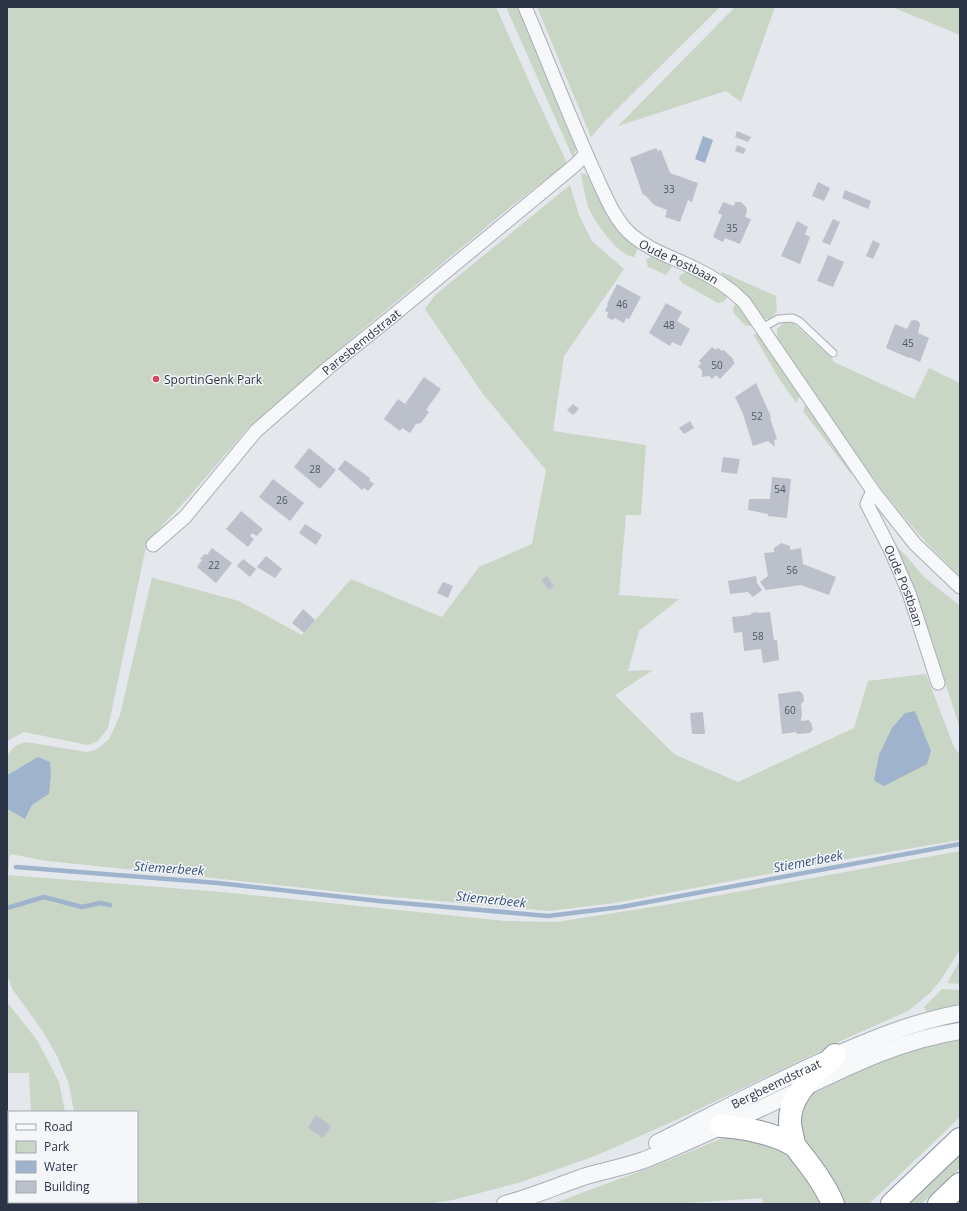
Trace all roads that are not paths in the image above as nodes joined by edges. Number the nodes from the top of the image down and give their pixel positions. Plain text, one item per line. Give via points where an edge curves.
1 (525, 7) edge
2 (586, 154) junction
3 (762, 328) junction
4 (833, 353) dead end
5 (873, 491) junction
6 (153, 545) dead end
7 (960, 587) edge
8 (938, 683) dead end
9 (960, 1013) edge
10 (960, 1031) edge
11 (835, 1055) junction
12 (803, 1087) junction
13 (722, 1126) junction
14 (960, 1139) edge
15 (794, 1145) junction
16 (600, 1172) junction
17 (960, 1184) edge
18 (536, 1200) edge
19 (505, 1204) edge
20 (833, 1204) edge
21 (892, 1204) edge
22 (939, 1204) edge

1 - 2 street, Oude Postbaan
2 - 3 street, Oude Postbaan via 607,200 632,236 658,253 691,266 731,288
2 - 6 street, Paresbemdstraat via 256,431 185,517
3 - 4 lane via 778,319 792,318 799,321
3 - 5 street, Oude Postbaan
5 - 7 street, Oude Postbaan via 915,544
5 - 8 street, Oude Postbaan via 868,504 909,593
9 - 11 street, Bergbeemdstraat via 933,1018 903,1028
10 - 12 street, Bergbeemdstraat via 890,1049
11 - 12 highway
11 - 16 street, Bergbeemdstraat
12 - 13 street, Bergbeemdstraat
12 - 15 highway via 793,1102 790,1123
13 - 15 highway via 770,1135
13 - 16 street, Bergbeemdstraat via 643,1160
14 - 21 highway
15 - 20 highway via 814,1169
16 - 18 street, Bergbeemdstraat
17 - 22 highway
18 - 19 street, Bergbeemdstraat

